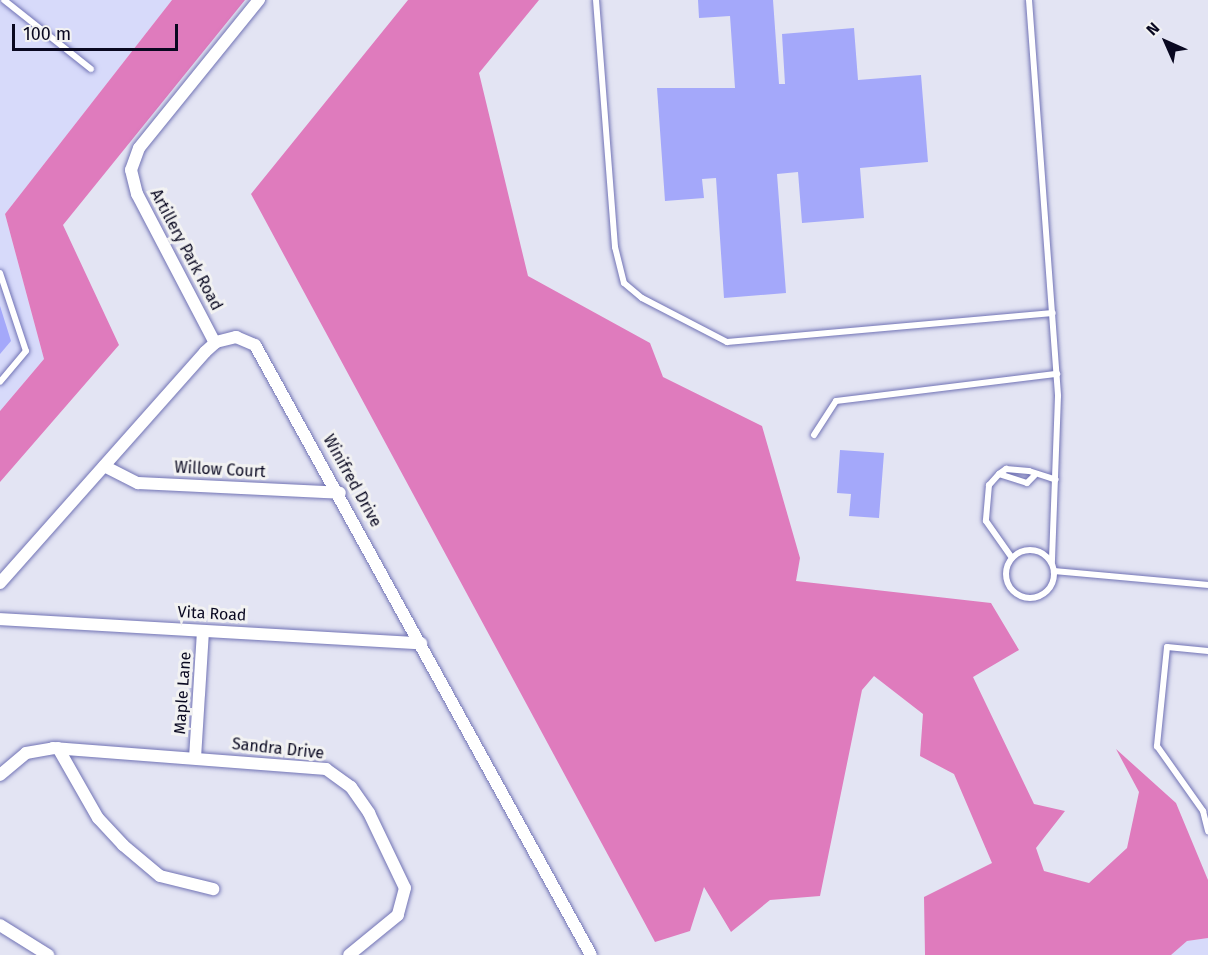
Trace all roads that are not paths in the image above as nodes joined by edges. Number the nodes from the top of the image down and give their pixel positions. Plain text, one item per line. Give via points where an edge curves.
1 (4, 0) edge
2 (259, 0) edge
3 (596, 0) edge
4 (1029, 0) edge
5 (91, 69) dead end
6 (0, 273) edge
7 (1053, 313) junction
8 (215, 343) junction
9 (1057, 374) junction
10 (0, 382) edge
11 (814, 435) dead end
12 (104, 466) junction
13 (999, 474) junction
14 (1034, 476) junction
15 (1056, 480) junction
16 (340, 493) junction
17 (1012, 558) junction
18 (1052, 563) junction
19 (1054, 571) junction
20 (0, 583) edge
21 (1208, 585) edge
22 (0, 619) edge
23 (203, 631) junction
24 (421, 643) junction
25 (1208, 651) edge
26 (58, 748) junction
27 (195, 758) junction
28 (0, 775) edge
29 (1208, 831) edge
30 (213, 889) dead end
31 (0, 925) edge
32 (48, 955) edge
33 (349, 955) edge
34 (591, 955) edge

1 - 5 lane
2 - 8 street, Artillery Park Road via 139,148 131,170 137,194
3 - 7 lane via 615,247 624,283 642,298 727,342
4 - 7 lane
6 - 10 lane via 26,351
7 - 9 lane
8 - 12 street
8 - 16 street, Winifred Drive via 236,337 261,351
9 - 11 lane via 836,401
9 - 15 lane
12 - 16 street, Willow Court via 138,483
12 - 20 street
13 - 14 lane via 1006,469
13 - 14 lane via 1027,483
13 - 17 lane via 989,485 986,521
14 - 15 lane
15 - 18 lane
16 - 24 street, Winifred Drive
17 - 18 lane via 1032,550
17 - 19 lane via 1007,580 1021,596 1044,593
18 - 19 lane
19 - 21 lane
22 - 23 street, Vita Road
23 - 24 street, Vita Road
23 - 27 street, Maple Lane
24 - 34 street, Winifred Drive
25 - 29 lane via 1167,647 1157,746 1203,811
26 - 27 street, Sandra Drive
26 - 28 street, Sandra Drive via 26,753
26 - 30 street via 98,818 123,845 160,876
27 - 33 street, Sandra Drive via 315,766 351,787 405,888 398,915
31 - 32 street

